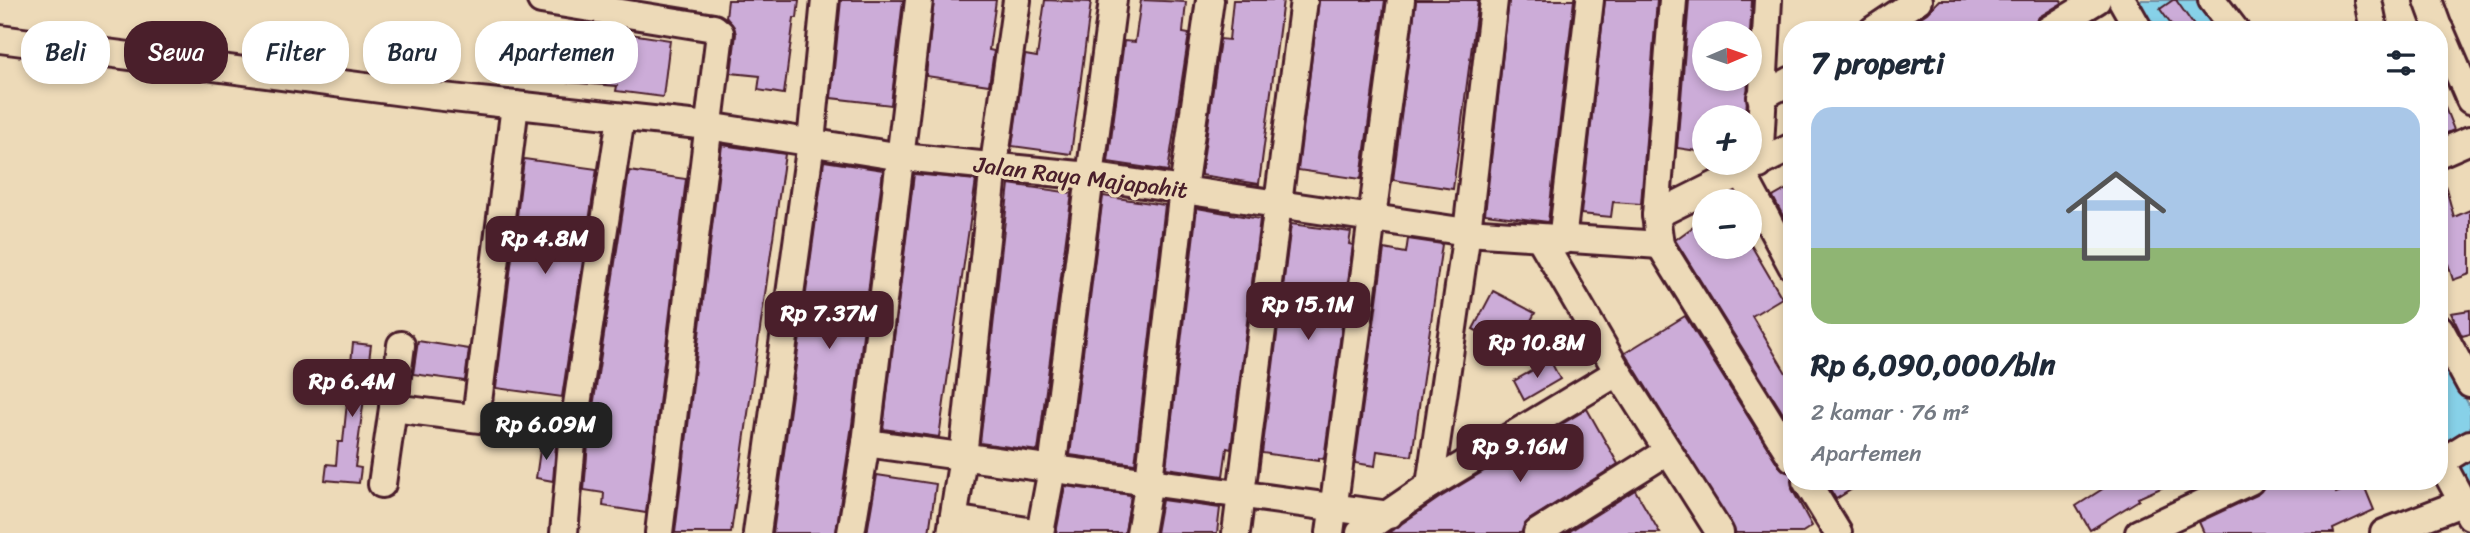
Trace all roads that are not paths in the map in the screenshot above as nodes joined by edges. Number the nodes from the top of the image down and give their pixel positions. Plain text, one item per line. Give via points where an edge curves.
1 (541, 0) edge
2 (825, 0) edge
3 (919, 0) edge
4 (1017, 0) edge
5 (1113, 0) edge
6 (1210, 0) edge
7 (1304, 0) edge
8 (1401, 0) edge
9 (1494, 0) edge
10 (1590, 0) edge
11 (1673, 0) edge
12 (1768, 0) edge
13 (2097, 0) edge
14 (2212, 0) edge
15 (2368, 0) edge
16 (2428, 0) edge
17 (2127, 2) edge
18 (1900, 4) edge
19 (624, 6) edge
20 (1882, 21) edge
21 (2063, 21) edge
22 (2135, 21) edge
23 (2228, 21) edge
24 (2372, 21) edge
25 (2436, 21) edge
26 (0, 39) edge
27 (2448, 43) edge
28 (2462, 64) edge
29 (1783, 88) edge
30 (1761, 97) junction
31 (2470, 100) edge
32 (515, 105) junction
33 (1760, 105) edge
34 (621, 117) junction
35 (708, 126) junction
36 (2470, 140) edge
37 (811, 142) junction
38 (2448, 150) edge
39 (1783, 152) edge
40 (902, 157) junction
41 (1762, 163) edge
42 (994, 164) junction
43 (1739, 175) edge
44 (1754, 175) edge
45 (1089, 176) junction
46 (1183, 189) junction
47 (1278, 202) junction
48 (1656, 215) junction
49 (1374, 218) junction
50 (1467, 232) junction
51 (1551, 239) junction
52 (1660, 245) junction
53 (1783, 245) edge
54 (2448, 344) edge
55 (401, 345) dead end
56 (1618, 372) junction
57 (2470, 384) edge
58 (393, 408) junction
59 (476, 418) junction
60 (573, 431) junction
61 (866, 443) junction
62 (1783, 443) edge
63 (1668, 451) junction
64 (963, 457) junction
65 (1052, 469) junction
66 (2448, 476) edge
67 (1149, 481) junction
68 (383, 484) dead end
69 (1430, 485) junction
70 (1812, 490) edge
71 (2234, 490) edge
72 (1241, 495) junction
73 (2467, 509) edge
74 (1389, 515) junction
75 (1332, 521) edge
76 (952, 526) edge
77 (2168, 526) edge
78 (1717, 532) edge
79 (564, 533) edge
80 (659, 533) edge
81 (757, 533) edge
82 (851, 533) edge
83 (1040, 533) edge
84 (1140, 533) edge
85 (1236, 533) edge
86 (1360, 533) edge
87 (1537, 533) edge
88 (1838, 533) edge
89 (2139, 533) edge
90 (2384, 533) edge

1 - 19 street
2 - 37 street
3 - 40 street
4 - 42 street
5 - 45 street
6 - 46 street
7 - 47 street
8 - 49 street
9 - 50 street
10 - 51 street
11 - 48 street
12 - 30 street
13 - 21 street
14 - 23 street
15 - 24 street
16 - 25 street
17 - 22 street
18 - 20 street
19 - 35 street via 720,33
26 - 32 street, Jalan Raya Majapahit
27 - 28 street
28 - 31 street
29 - 30 street
30 - 33 street
32 - 34 street, Jalan Raya Majapahit
32 - 59 street
34 - 35 street, Jalan Raya Majapahit
34 - 60 street
35 - 37 street, Jalan Raya Majapahit
35 - 80 street
36 - 38 street
37 - 40 street, Jalan Raya Majapahit
37 - 81 street
39 - 41 street
40 - 42 street, Jalan Raya Majapahit
40 - 61 street
42 - 45 street, Jalan Raya Majapahit
42 - 64 street
43 - 48 street
44 - 53 street
45 - 46 street, Jalan Raya Majapahit
45 - 65 street
46 - 47 street, Jalan Raya Majapahit
46 - 67 street
47 - 49 street, Jalan Raya Majapahit
47 - 72 street
48 - 52 street
49 - 50 street, Jalan Raya Majapahit
49 - 75 street
50 - 51 street, Jalan Raya Majapahit
50 - 69 street
51 - 52 street, Jalan Raya Majapahit
51 - 56 street
52 - 62 street
54 - 57 street
55 - 58 street
56 - 63 street
56 - 69 street
58 - 59 street
58 - 68 street
59 - 60 street
60 - 79 street
61 - 64 street
61 - 82 street
63 - 78 street
63 - 87 street
64 - 65 street
64 - 76 street
65 - 67 street
65 - 83 street
66 - 73 street
67 - 72 street
67 - 84 street
69 - 74 street
70 - 88 street
71 - 77 street
72 - 75 street
72 - 85 street
73 - 90 street
74 - 75 street
74 - 86 street
76 - 83 street
77 - 89 street

